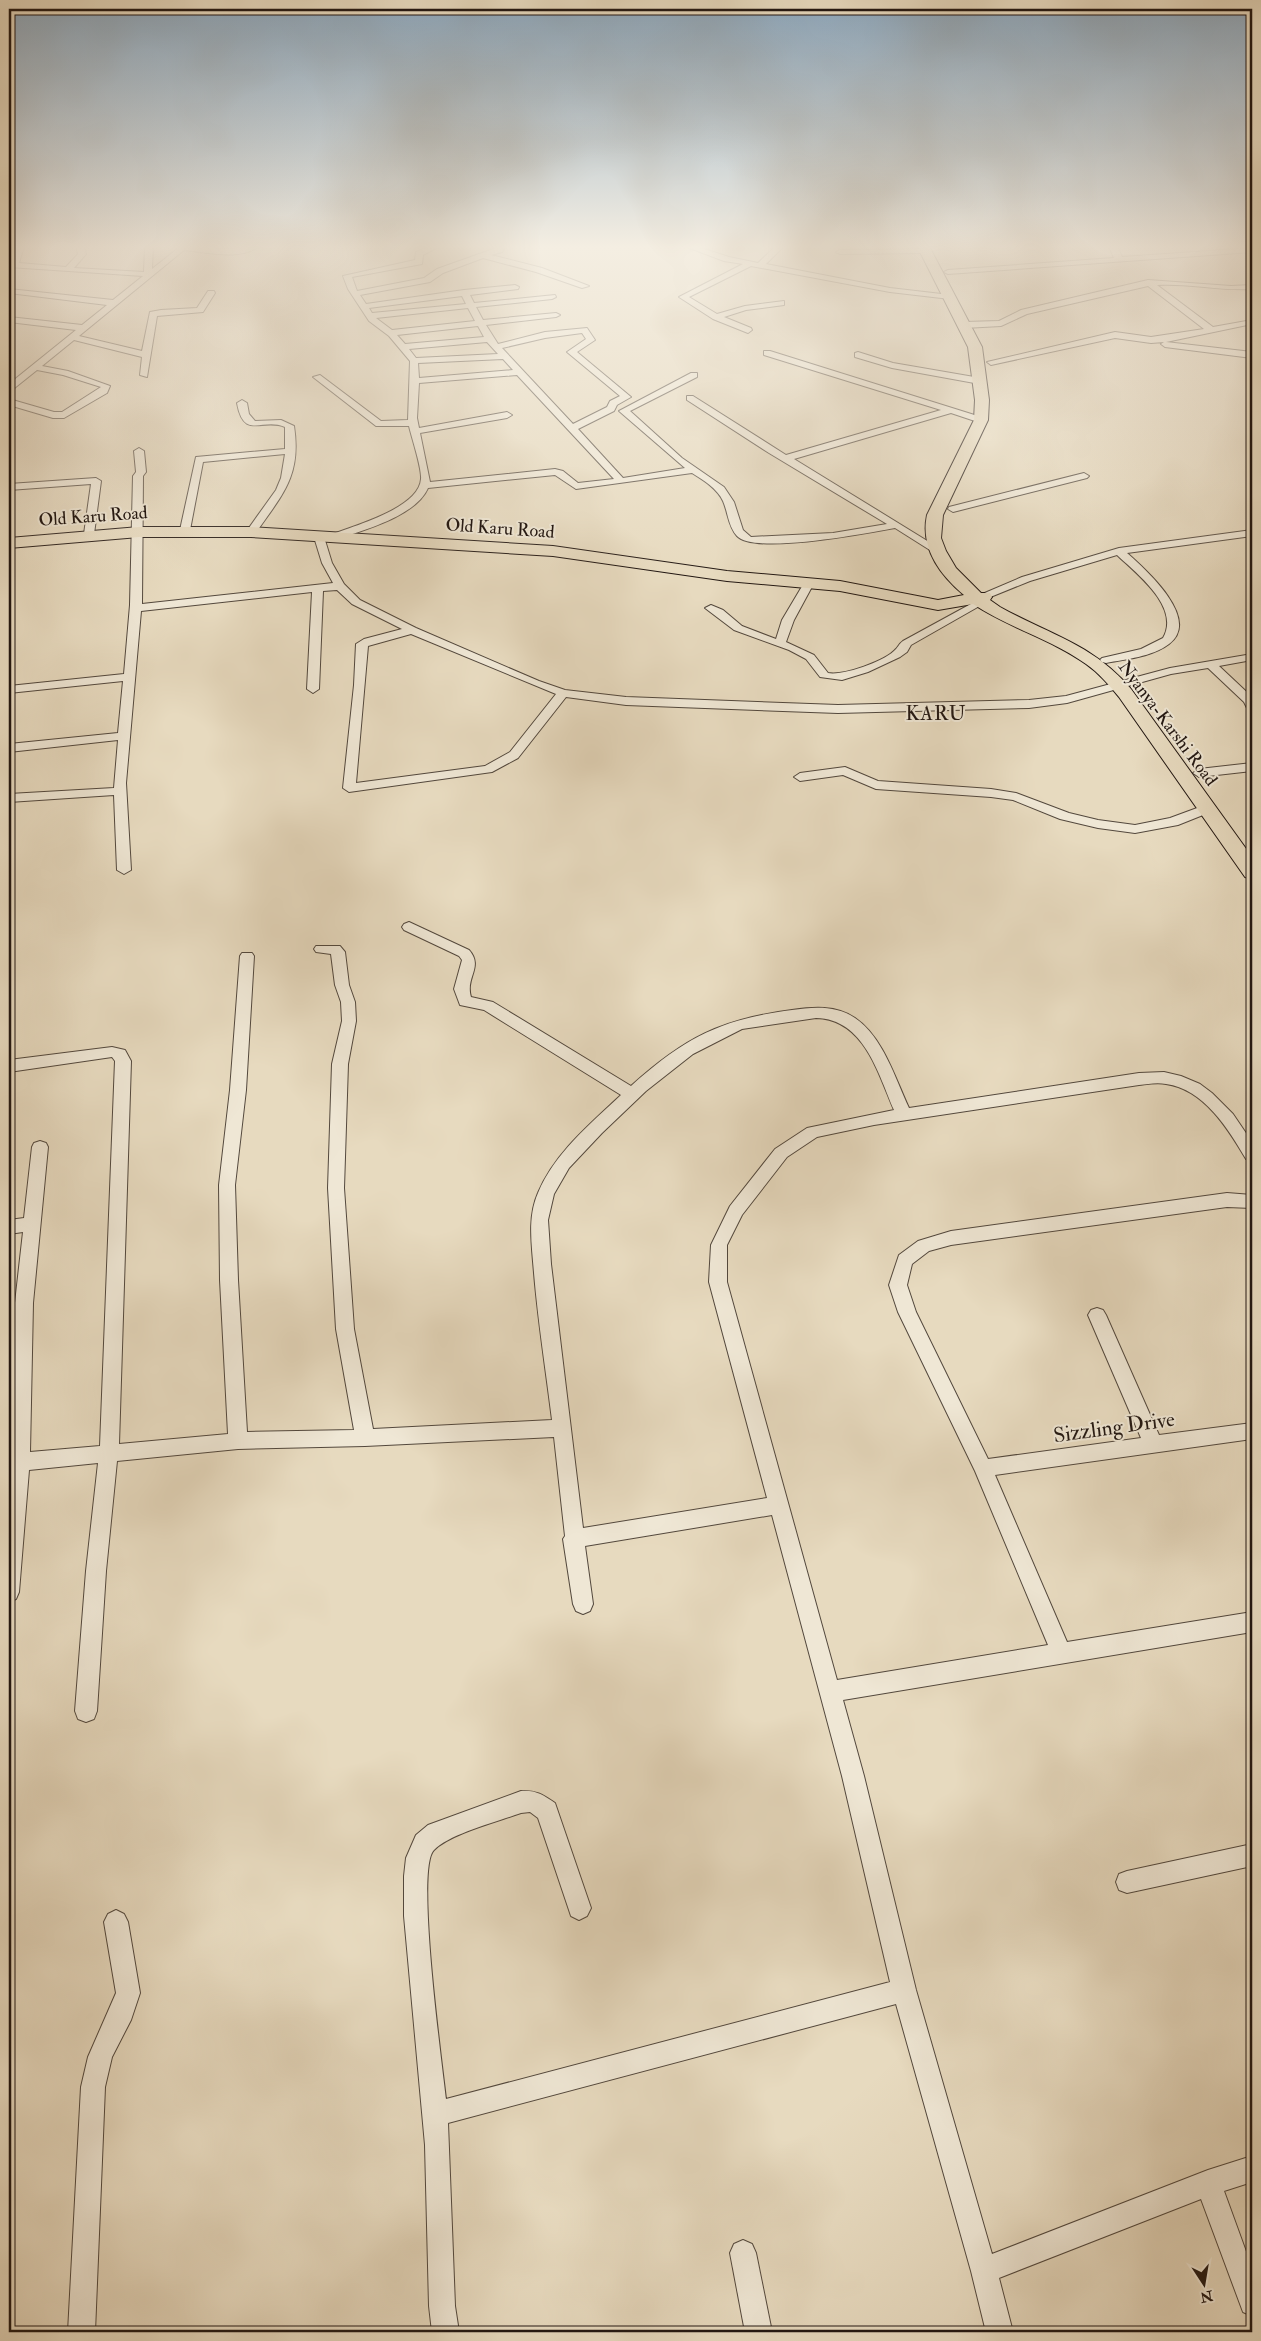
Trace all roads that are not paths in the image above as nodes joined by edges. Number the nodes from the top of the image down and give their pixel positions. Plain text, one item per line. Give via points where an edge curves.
1 (49, 355) edge
2 (146, 355) edge
3 (409, 355) edge
4 (574, 355) edge
5 (774, 355) edge
6 (858, 355) dead end
7 (976, 355) edge
8 (987, 355) edge
9 (1022, 355) edge
10 (506, 356) joint
11 (414, 361) junction
12 (991, 362) junction
13 (35, 367) junction
14 (519, 372) junction
15 (144, 374) dead end
16 (694, 375) dead end
17 (317, 377) dead end
18 (980, 381) junction
19 (415, 382) junction
20 (9, 388) edge
21 (690, 398) dead end
22 (9, 402) edge
23 (242, 403) dead end
24 (949, 411) junction
25 (506, 415) dead end
26 (981, 420) junction
27 (414, 427) junction
28 (572, 428) junction
29 (139, 451) dead end
30 (290, 451) junction
31 (786, 458) junction
32 (694, 470) junction
33 (1084, 476) dead end
34 (623, 481) junction
35 (425, 484) junction
36 (9, 486) edge
37 (953, 509) junction
38 (896, 525) junction
39 (185, 530) junction
40 (139, 532) junction
41 (251, 532) junction
42 (89, 534) junction
43 (1252, 534) edge
44 (325, 537) junction
45 (9, 544) edge
46 (937, 550) junction
47 (1119, 551) junction
48 (809, 583) junction
49 (340, 586) junction
50 (318, 588) junction
51 (980, 600) junction
52 (136, 608) junction
53 (711, 608) dead end
54 (412, 630) junction
55 (780, 642) junction
56 (1252, 657) edge
57 (1106, 660) junction
58 (1210, 664) junction
59 (130, 677) junction
60 (1122, 683) junction
61 (9, 689) edge
62 (313, 689) dead end
63 (563, 693) junction
64 (1252, 707) edge
65 (124, 736) junction
66 (9, 748) edge
67 (1252, 767) edge
68 (1199, 773) junction
69 (800, 777) dead end
70 (121, 791) junction
71 (9, 798) edge
72 (1208, 808) junction
73 (1252, 845) edge
74 (124, 870) dead end
75 (1252, 872) edge
76 (409, 927) dead end
77 (320, 949) dead end
78 (247, 956) dead end
79 (9, 1066) edge
80 (630, 1094) junction
81 (904, 1114) junction
82 (40, 1147) dead end
83 (1252, 1155) edge
84 (1252, 1200) edge
85 (31, 1224) junction
86 (9, 1227) edge
87 (1097, 1315) dead end
88 (562, 1428) junction
89 (1252, 1431) edge
90 (365, 1438) junction
91 (238, 1441) junction
92 (1154, 1444) junction
93 (109, 1452) junction
94 (14, 1463) edge
95 (983, 1468) junction
96 (778, 1505) junction
97 (573, 1539) junction
98 (9, 1592) edge
99 (583, 1604) dead end
100 (1252, 1622) edge
101 (1062, 1654) junction
102 (828, 1692) junction
103 (86, 1711) dead end
104 (1252, 1855) edge
105 (1127, 1882) dead end
106 (579, 1908) dead end
107 (116, 1922) dead end
108 (904, 1990) junction
109 (436, 2114) junction
110 (1252, 2169) edge
111 (1208, 2183) junction
112 (743, 2253) dead end
113 (984, 2271) junction
114 (1252, 2304) edge
115 (80, 2332) edge
116 (445, 2332) edge
117 (759, 2332) edge
118 (999, 2332) edge

1 - 13 street
2 - 15 street
3 - 11 street
4 - 28 street via 626,397 613,403 610,410
5 - 24 street
6 - 18 street via 892,365
7 - 18 main road, Nyanya-Karshi Road
8 - 12 main road, Nyanya-Karshi Road
9 - 12 street
10 - 11 street
10 - 14 street
11 - 19 street
12 - 37 main road, Nyanya-Karshi Road via 992,420
13 - 20 street
13 - 22 street via 106,386 104,391 64,415 53,415
14 - 19 street
14 - 28 street
16 - 32 street via 624,411
17 - 27 street via 380,424
18 - 26 main road, Nyanya-Karshi Road
19 - 27 street via 412,398
21 - 31 street
23 - 30 street via 246,420 254,423 282,422 289,426
24 - 26 street
24 - 31 street
25 - 27 street
26 - 46 main road, Nyanya-Karshi Road via 935,515 932,526
27 - 35 street
28 - 34 street
29 - 40 street
30 - 39 street via 199,459
30 - 41 street via 284,483
31 - 38 street
32 - 34 street
32 - 38 street via 726,496 736,528 746,540 833,536
33 - 37 street
34 - 35 street via 576,486 555,472
35 - 44 street via 420,494 397,513
36 - 42 street via 96,481
37 - 51 main road, Nyanya-Karshi Road via 947,524 947,541
38 - 46 street
39 - 40 main road, Old Karu Road
39 - 41 main road, Old Karu Road
40 - 42 main road, Old Karu Road
40 - 52 street
41 - 44 main road, Old Karu Road
42 - 45 main road, Old Karu Road
43 - 47 street
44 - 48 main road, Old Karu Road via 554,551 727,576
44 - 49 street via 327,563
46 - 51 main road, Nyanya-Karshi Road via 964,589
47 - 51 street via 1026,579
47 - 57 street via 1160,591 1172,612 1172,631 1167,641 1157,647
48 - 51 main road, Old Karu Road via 938,605
48 - 55 street via 788,620
49 - 50 street
49 - 54 street via 356,602
50 - 52 street
50 - 62 street
51 - 55 street via 907,643 892,658 842,677 824,675 812,658
51 - 57 main road, Nyanya-Karshi Road
51 - 60 main road, Nyanya-Karshi Road via 1017,624 1081,653
52 - 59 street
53 - 55 street via 722,613 740,630
54 - 63 street
54 - 63 street via 362,644 349,788 488,769 514,755
56 - 58 street
57 - 60 main road, Nyanya-Karshi Road
58 - 60 street
58 - 64 street via 1250,701
59 - 61 street
59 - 65 street
60 - 63 street via 1067,699 1029,704 838,709 626,701
60 - 68 main road, Nyanya-Karshi Road
60 - 72 main road, Nyanya-Karshi Road
65 - 66 street
65 - 70 street
67 - 68 street
68 - 73 main road, Nyanya-Karshi Road
69 - 72 street via 845,771 876,785 1016,797 1065,816 1135,829 1173,822
70 - 71 street
70 - 74 street
72 - 75 main road, Nyanya-Karshi Road
76 - 80 street via 469,959 461,980 465,1001 488,1006
77 - 90 street via 338,952 342,985 348,1002 349,1021 340,1064 336,1188 345,1328
78 - 91 street via 238,1090 227,1185
79 - 93 street via 112,1052 120,1054 123,1061
80 - 81 street via 693,1045 726,1028 816,1012 850,1021 863,1032
80 - 88 street via 570,1156 542,1204 539,1222 546,1315
81 - 83 street via 1139,1079 1167,1078 1192,1087 1218,1107
81 - 96 street via 812,1132 781,1153 736,1211 719,1245 718,1282
82 - 85 street
84 - 95 street via 1227,1200 951,1238 924,1246 905,1260 898,1285 908,1312
85 - 86 street
85 - 94 street
87 - 92 street
88 - 90 street
88 - 97 street
89 - 92 street, Sizzling Drive
90 - 91 street
91 - 93 street
92 - 95 street, Sizzling Drive
93 - 94 street
93 - 103 street
94 - 98 street
95 - 101 street
96 - 97 street
96 - 102 street
97 - 99 street
100 - 101 street
101 - 102 street
102 - 108 street
104 - 105 street
106 - 109 street via 547,1811 533,1802 522,1802 448,1828 424,1843 417,1858 415,1876 416,1916
107 - 115 street via 128,1993 100,2057 93,2087
108 - 109 street
108 - 113 street
109 - 116 street
110 - 111 street
111 - 113 street
111 - 114 street
112 - 117 street
113 - 118 street

